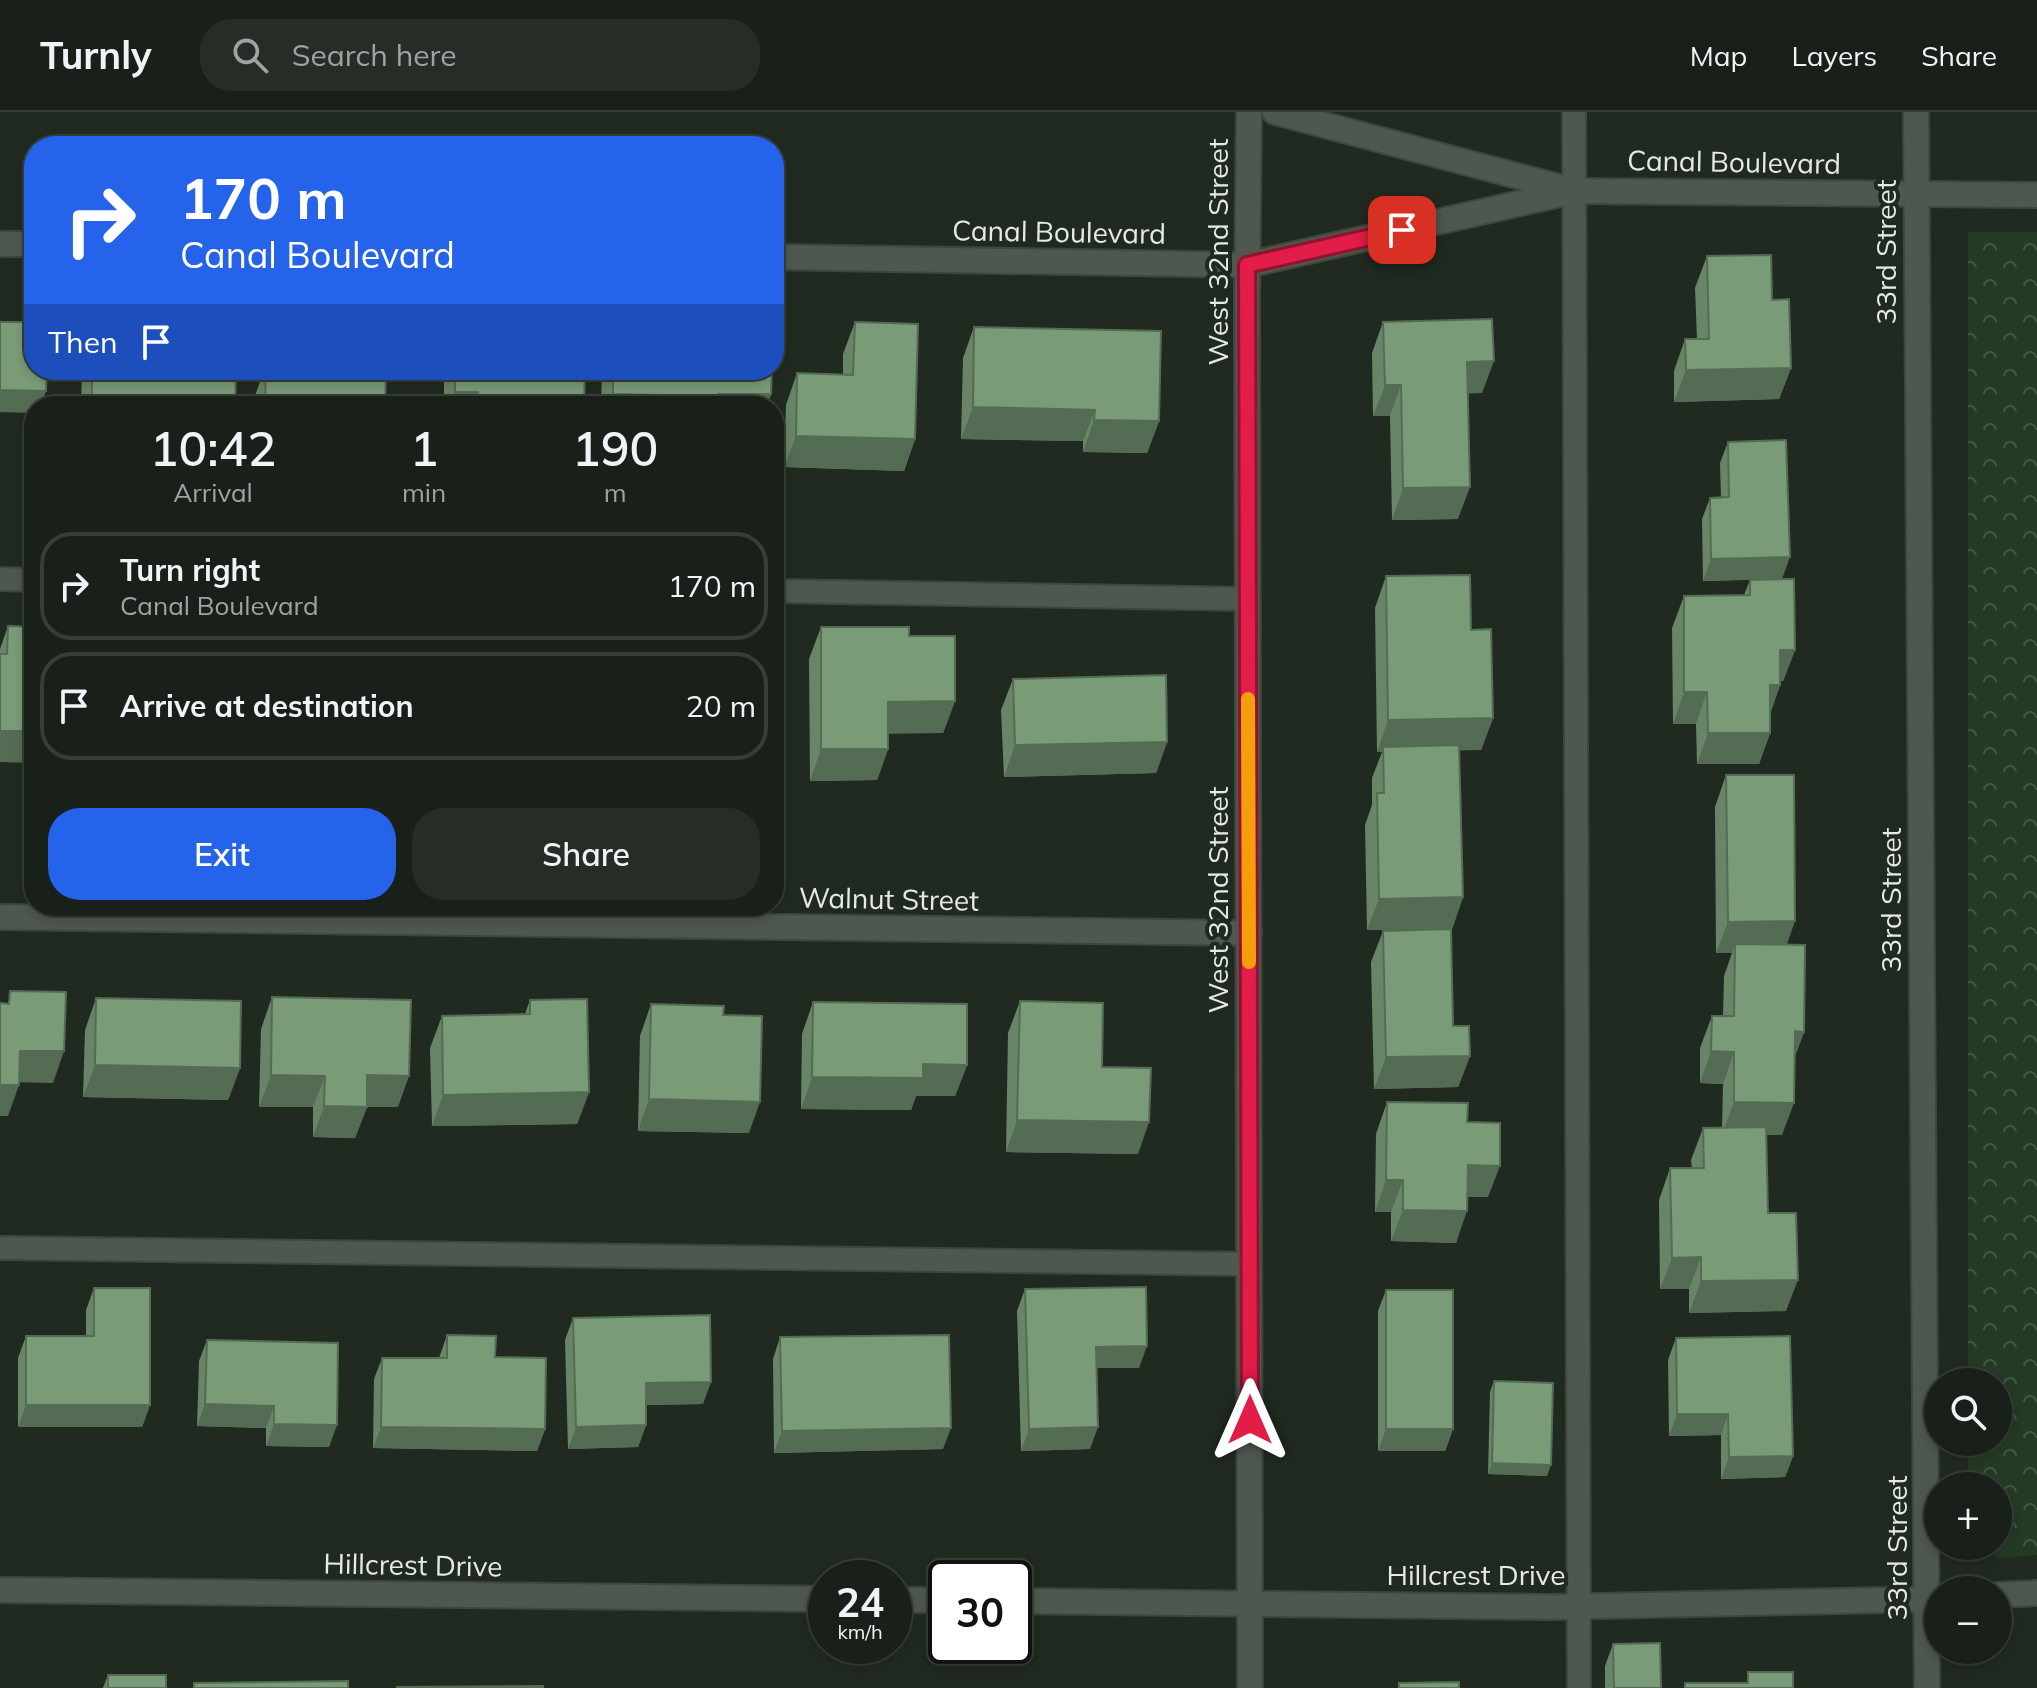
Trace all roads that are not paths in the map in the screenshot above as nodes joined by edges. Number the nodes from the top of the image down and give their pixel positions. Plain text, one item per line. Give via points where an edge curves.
1 (1249, 112) edge
2 (1275, 112) edge
3 (1574, 112) edge
4 (1916, 112) edge
5 (1574, 191) junction
6 (1916, 194) junction
7 (2037, 195) edge
8 (0, 244) edge
9 (24, 244) edge
10 (784, 257) edge
11 (1247, 265) junction
12 (0, 579) edge
13 (24, 580) edge
14 (784, 591) edge
15 (1248, 599) junction
16 (0, 917) edge
17 (1249, 933) junction
18 (0, 1248) edge
19 (1250, 1264) junction
20 (1932, 1576) edge
21 (0, 1590) edge
22 (2037, 1593) edge
23 (2012, 1594) edge
24 (808, 1599) edge
25 (1924, 1599) edge
26 (1032, 1601) edge
27 (1250, 1604) junction
28 (1579, 1606) junction
29 (1928, 1664) edge
30 (1250, 1688) edge
31 (1579, 1688) edge
32 (1927, 1688) edge

1 - 11 street, West 32nd Street
2 - 5 street, Canal Boulevard
3 - 5 lane
4 - 6 street, 33rd Street
5 - 6 street, Canal Boulevard
5 - 11 street, Canal Boulevard
5 - 28 lane
6 - 7 street, Canal Boulevard
6 - 20 street, 33rd Street
8 - 9 street
10 - 11 street, Canal Boulevard
11 - 15 street, West 32nd Street
12 - 13 lane
14 - 15 lane
15 - 17 street, West 32nd Street
16 - 17 street, Walnut Street
17 - 19 street, West 32nd Street
18 - 19 lane
19 - 27 street, West 32nd Street
21 - 24 street, Hillcrest Drive
22 - 23 street
25 - 28 street, Hillcrest Drive
26 - 27 street, Hillcrest Drive
27 - 28 street, Hillcrest Drive
27 - 30 street, West 32nd Street
28 - 31 lane
29 - 32 street, 33rd Street

